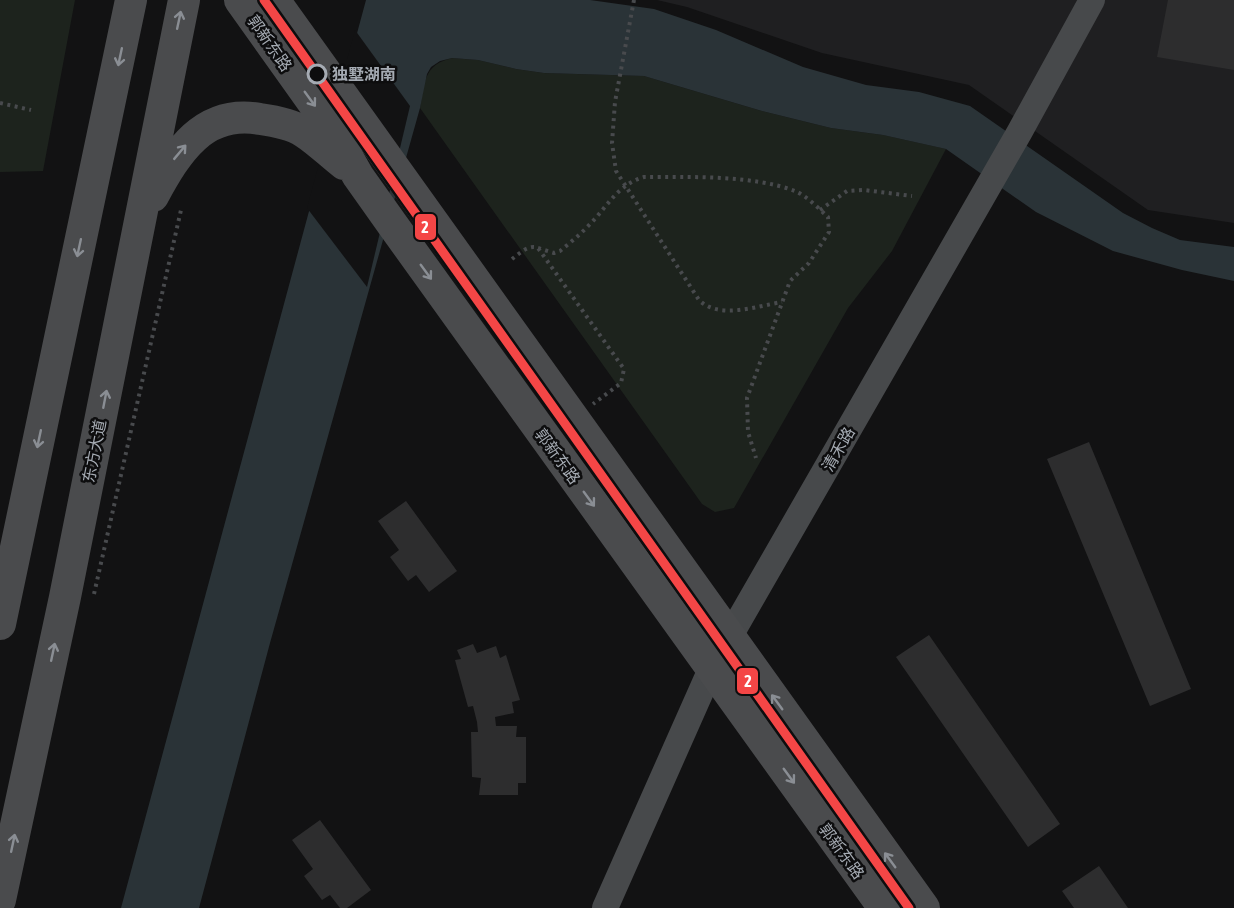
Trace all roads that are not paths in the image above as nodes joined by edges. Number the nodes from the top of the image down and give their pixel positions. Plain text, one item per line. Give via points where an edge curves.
1 (131, 0) edge
2 (183, 0) edge
3 (240, 0) edge
4 (274, 0) edge
5 (1092, 0) edge
6 (324, 134) junction
7 (140, 220) junction
8 (0, 624) edge
9 (730, 637) junction
10 (711, 669) junction
11 (0, 900) edge
12 (605, 908) edge
13 (884, 908) edge
14 (924, 908) edge

1 -> 8 main road
7 -> 2 main road, 东方大道
3 -> 6 main road, 郭新东路
4 - 9 main road, 郭新东路
5 - 9 street, 清禾路
7 -> 6 main road via 171,162 195,137 218,122 242,116 292,126 305,133
6 -> 10 main road, 郭新东路
11 -> 7 main road, 东方大道
9 - 10 street, 清禾路
14 -> 9 main road, 郭新东路
10 - 12 street, 清禾路
10 -> 13 main road, 郭新东路

